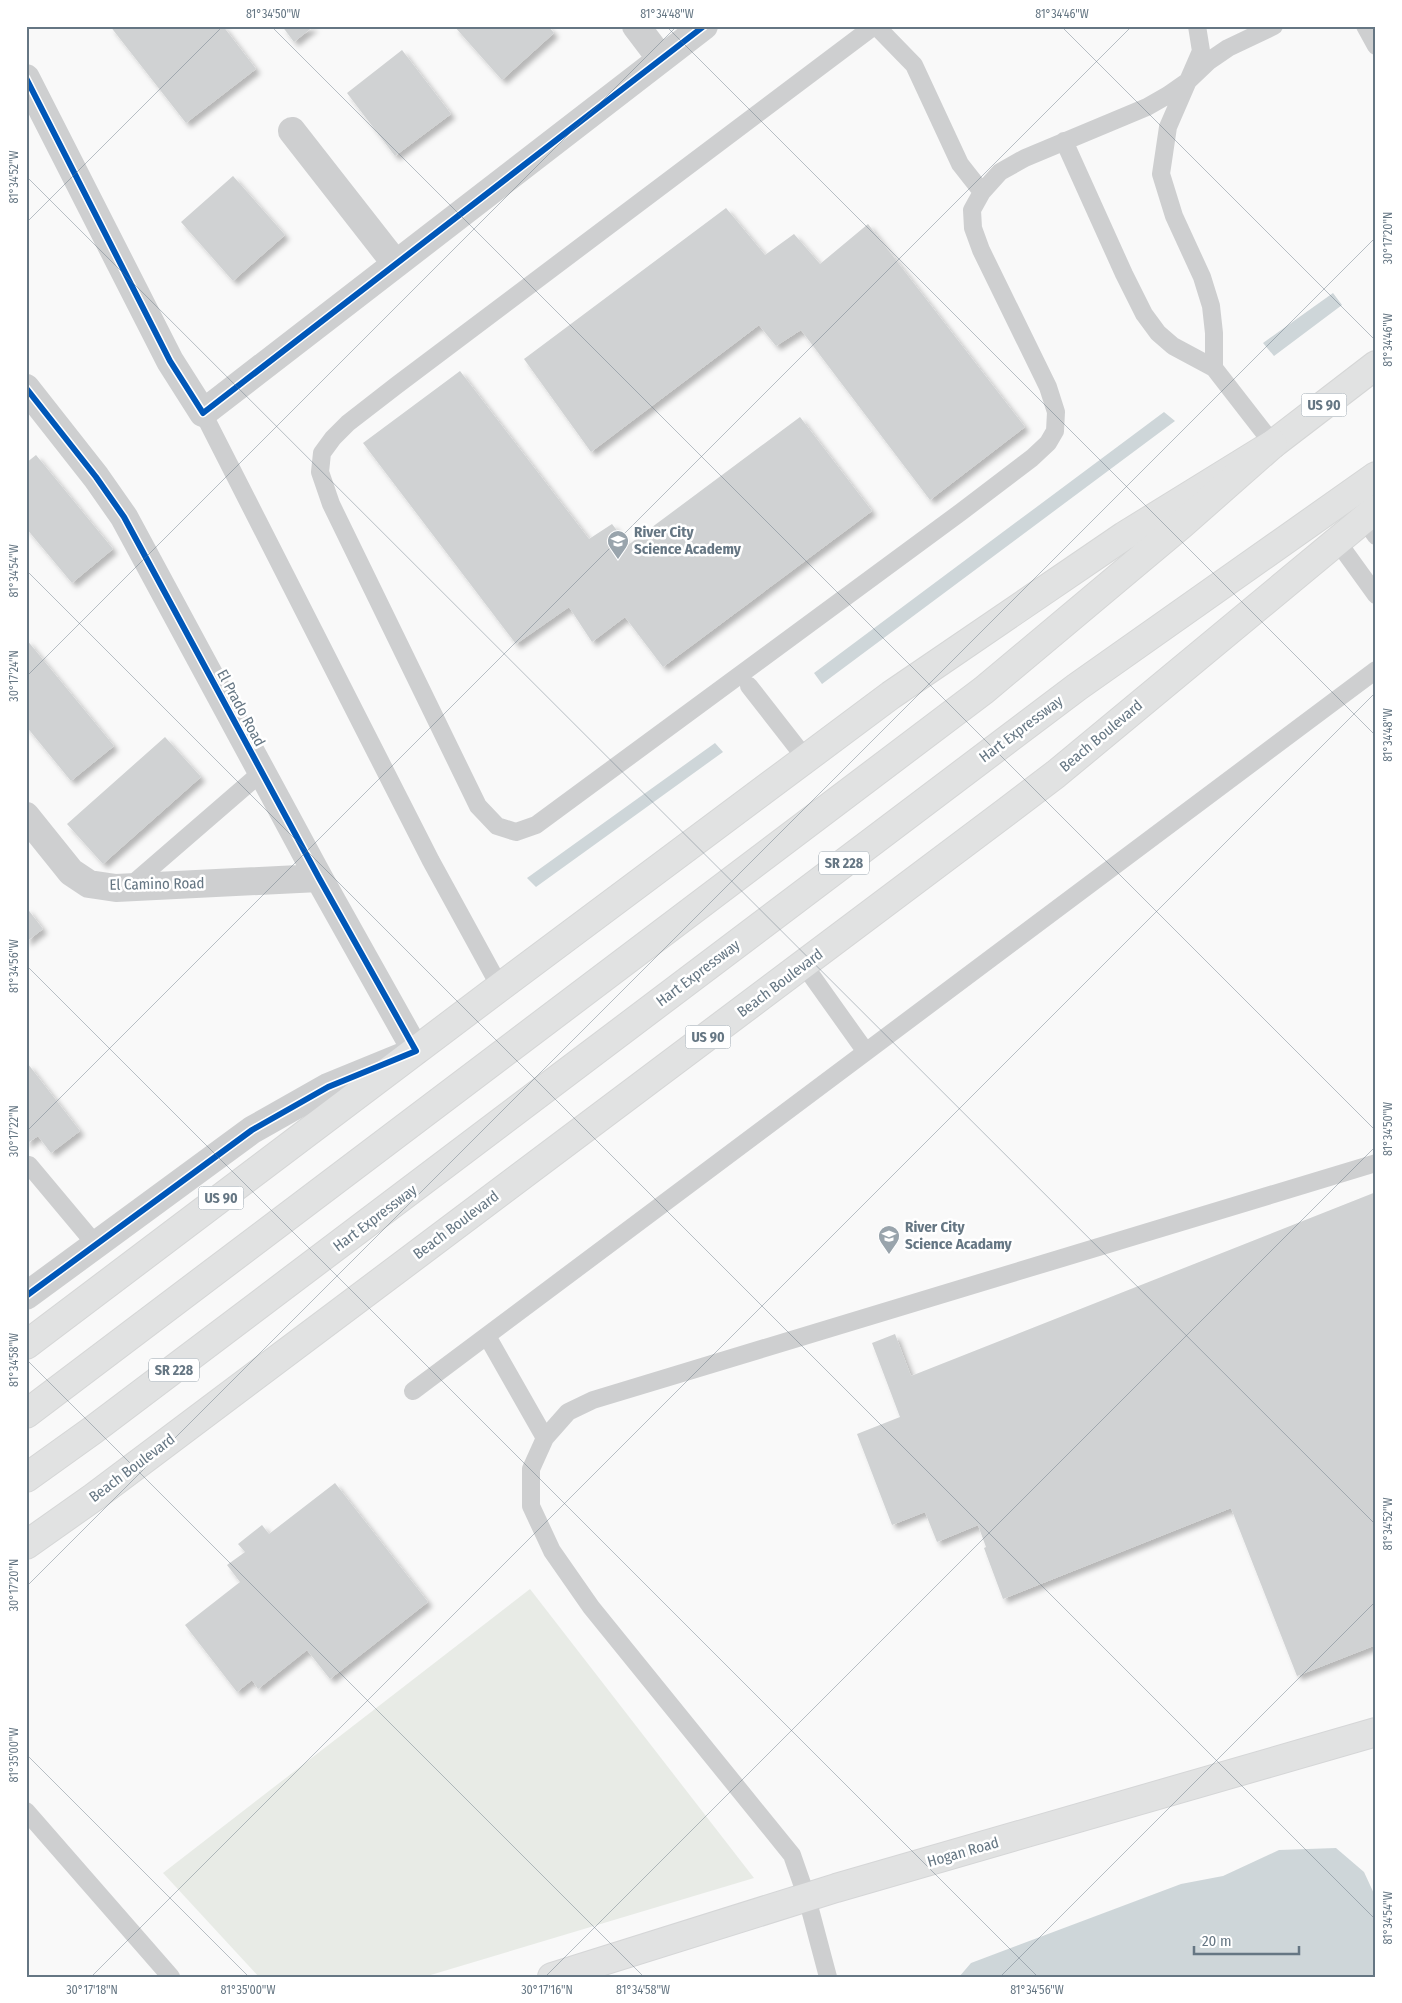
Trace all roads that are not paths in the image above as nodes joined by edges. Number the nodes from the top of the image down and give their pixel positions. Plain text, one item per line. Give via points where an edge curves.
1 (636, 26) edge
2 (704, 26) edge
3 (875, 26) edge
4 (1197, 26) edge
5 (1274, 26) edge
6 (1366, 26) edge
7 (1376, 46) edge
8 (661, 58) junction
9 (26, 78) edge
10 (1188, 81) junction
11 (292, 131) dead end
12 (1064, 141) junction
13 (982, 192) junction
14 (396, 264) junction
15 (1376, 366) edge
16 (1214, 368) junction
17 (26, 388) edge
18 (203, 413) junction
19 (1273, 444) junction
20 (1376, 476) edge
21 (1372, 521) edge
22 (1337, 541) junction
23 (1376, 595) edge
24 (1376, 670) edge
25 (744, 680) junction
26 (806, 758) junction
27 (262, 772) junction
28 (26, 816) edge
29 (319, 878) junction
30 (129, 887) junction
31 (804, 965) junction
32 (500, 987) junction
33 (416, 1051) junction
34 (866, 1052) junction
35 (1376, 1163) edge
36 (29, 1165) dead end
37 (96, 1245) junction
38 (26, 1296) edge
39 (488, 1336) junction
40 (26, 1345) edge
41 (413, 1391) dead end
42 (26, 1414) edge
43 (545, 1438) junction
44 (26, 1478) edge
45 (26, 1546) edge
46 (1376, 1732) edge
47 (26, 1811) edge
48 (807, 1898) junction
49 (171, 1977) edge
50 (552, 1977) edge
51 (828, 1977) edge

1 - 8 street
2 - 8 street
3 - 13 lane via 914,65 960,164
3 - 25 lane via 397,385 348,423 322,453 320,472 331,504 478,806 497,826 516,832 536,825
4 - 10 lane via 1201,51
5 - 10 lane via 1228,48
6 - 7 lane
8 - 14 street
9 - 18 street via 170,361
10 - 12 lane via 1147,107
10 - 16 lane via 1168,128 1161,174 1174,216 1202,277 1211,306
11 - 14 street
12 - 13 lane via 1000,172
12 - 16 lane via 1144,314 1173,346
13 - 25 lane via 972,210 973,228 1048,387 1056,412 1055,430 1048,443 1024,464
14 - 18 street
15 - 19 main road, US 90
16 - 19 lane
17 - 27 street, El Prado Road via 124,517
18 - 32 lane via 427,852
19 - 26 main road, US 90 via 1178,501 1019,607
19 - 42 main road via 976,697
20 - 44 main road, Hart Expressway / SR 228 via 1077,687 320,1260
21 - 22 main road, Beach Boulevard / US 90
22 - 23 lane
22 - 31 main road, Beach Boulevard / US 90 via 1056,774
24 - 34 lane
25 - 26 lane
26 - 32 main road, US 90
27 - 29 street, El Prado Road
27 - 30 lane
28 - 30 street, El Camino Road via 71,872 89,884
29 - 30 street, El Camino Road
29 - 33 street, El Prado Road
31 - 34 lane
31 - 45 main road, Beach Boulevard / US 90
32 - 33 main road, US 90
33 - 37 street via 337,1083 260,1125
33 - 40 main road, US 90
34 - 39 lane
35 - 43 lane via 593,1400 568,1412
36 - 37 lane
37 - 38 street
39 - 41 lane
39 - 43 lane
43 - 48 lane via 531,1470 531,1506 552,1551 592,1607 792,1855
46 - 48 main road, Hogan Road
47 - 49 lane
48 - 50 main road, Hogan Road
48 - 51 lane

